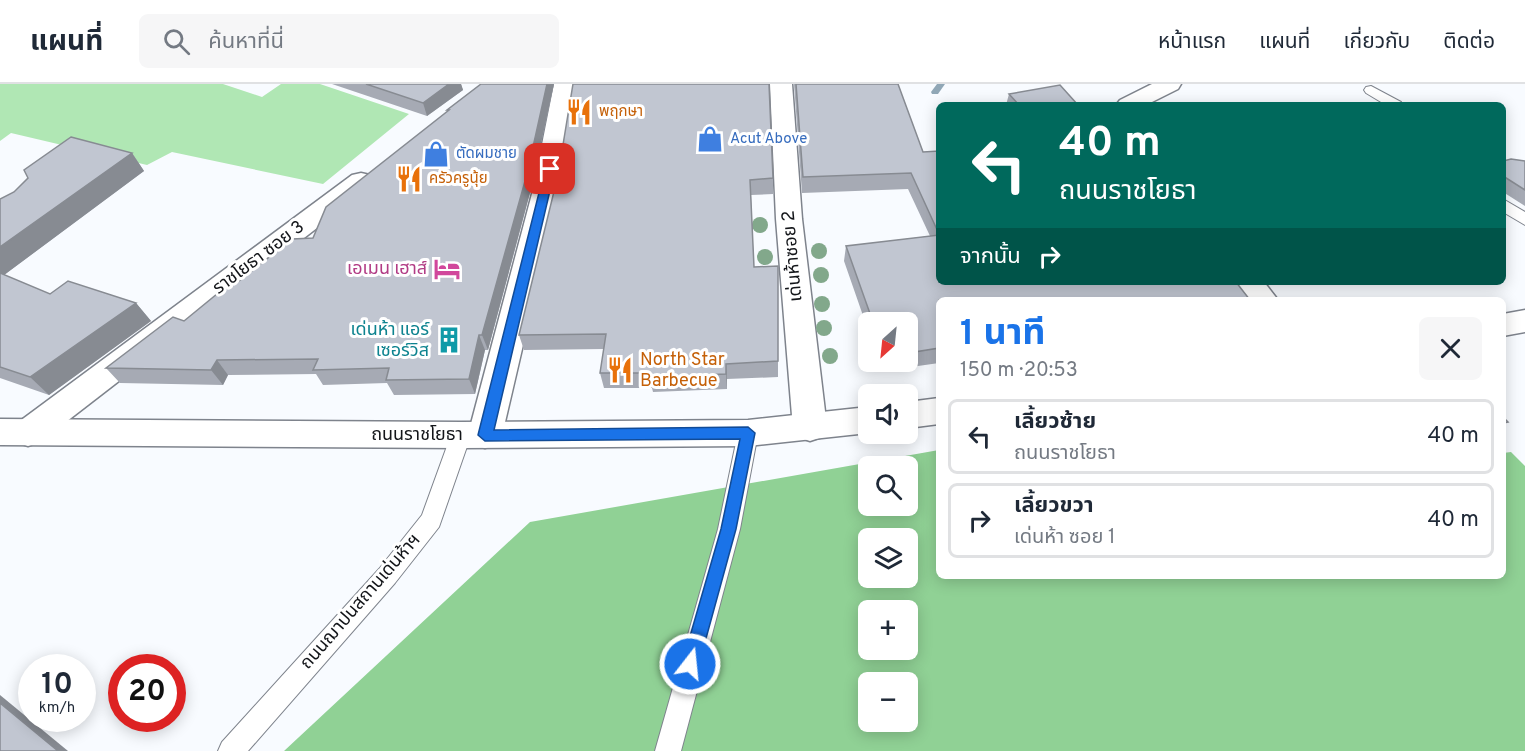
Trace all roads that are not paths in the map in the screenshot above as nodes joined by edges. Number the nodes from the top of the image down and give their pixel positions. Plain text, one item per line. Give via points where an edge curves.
1 (565, 84) edge
2 (781, 84) edge
3 (1170, 84) edge
4 (1371, 90) dead end
5 (1134, 102) edge
6 (1391, 102) edge
7 (382, 165) edge
8 (1506, 206) edge
9 (1525, 220) edge
10 (1249, 285) edge
11 (1260, 297) edge
12 (1525, 321) edge
13 (1506, 324) edge
14 (936, 411) edge
15 (918, 414) edge
16 (858, 421) edge
17 (810, 428) junction
18 (14, 432) edge
19 (748, 433) junction
20 (473, 435) junction
21 (231, 751) edge
22 (668, 751) edge

1 - 20 street via 546,190
2 - 17 street, เด่นห้าซอย 2 via 789,219
3 - 5 street
4 - 6 lane
7 - 18 street, ราชโยธา ซอย 3
8 - 9 lane
10 - 11 street
12 - 13 street
14 - 15 street
16 - 17 street, ถนนราชโยธา
17 - 19 street, ถนนราชโยธา
18 - 20 street, ถนนราชโยธา
19 - 20 street, ถนนราชโยธา
19 - 22 lane via 729,529
20 - 21 lane, ถนนฌาปนสถานเด่นห้าฯ via 431,520 387,576

